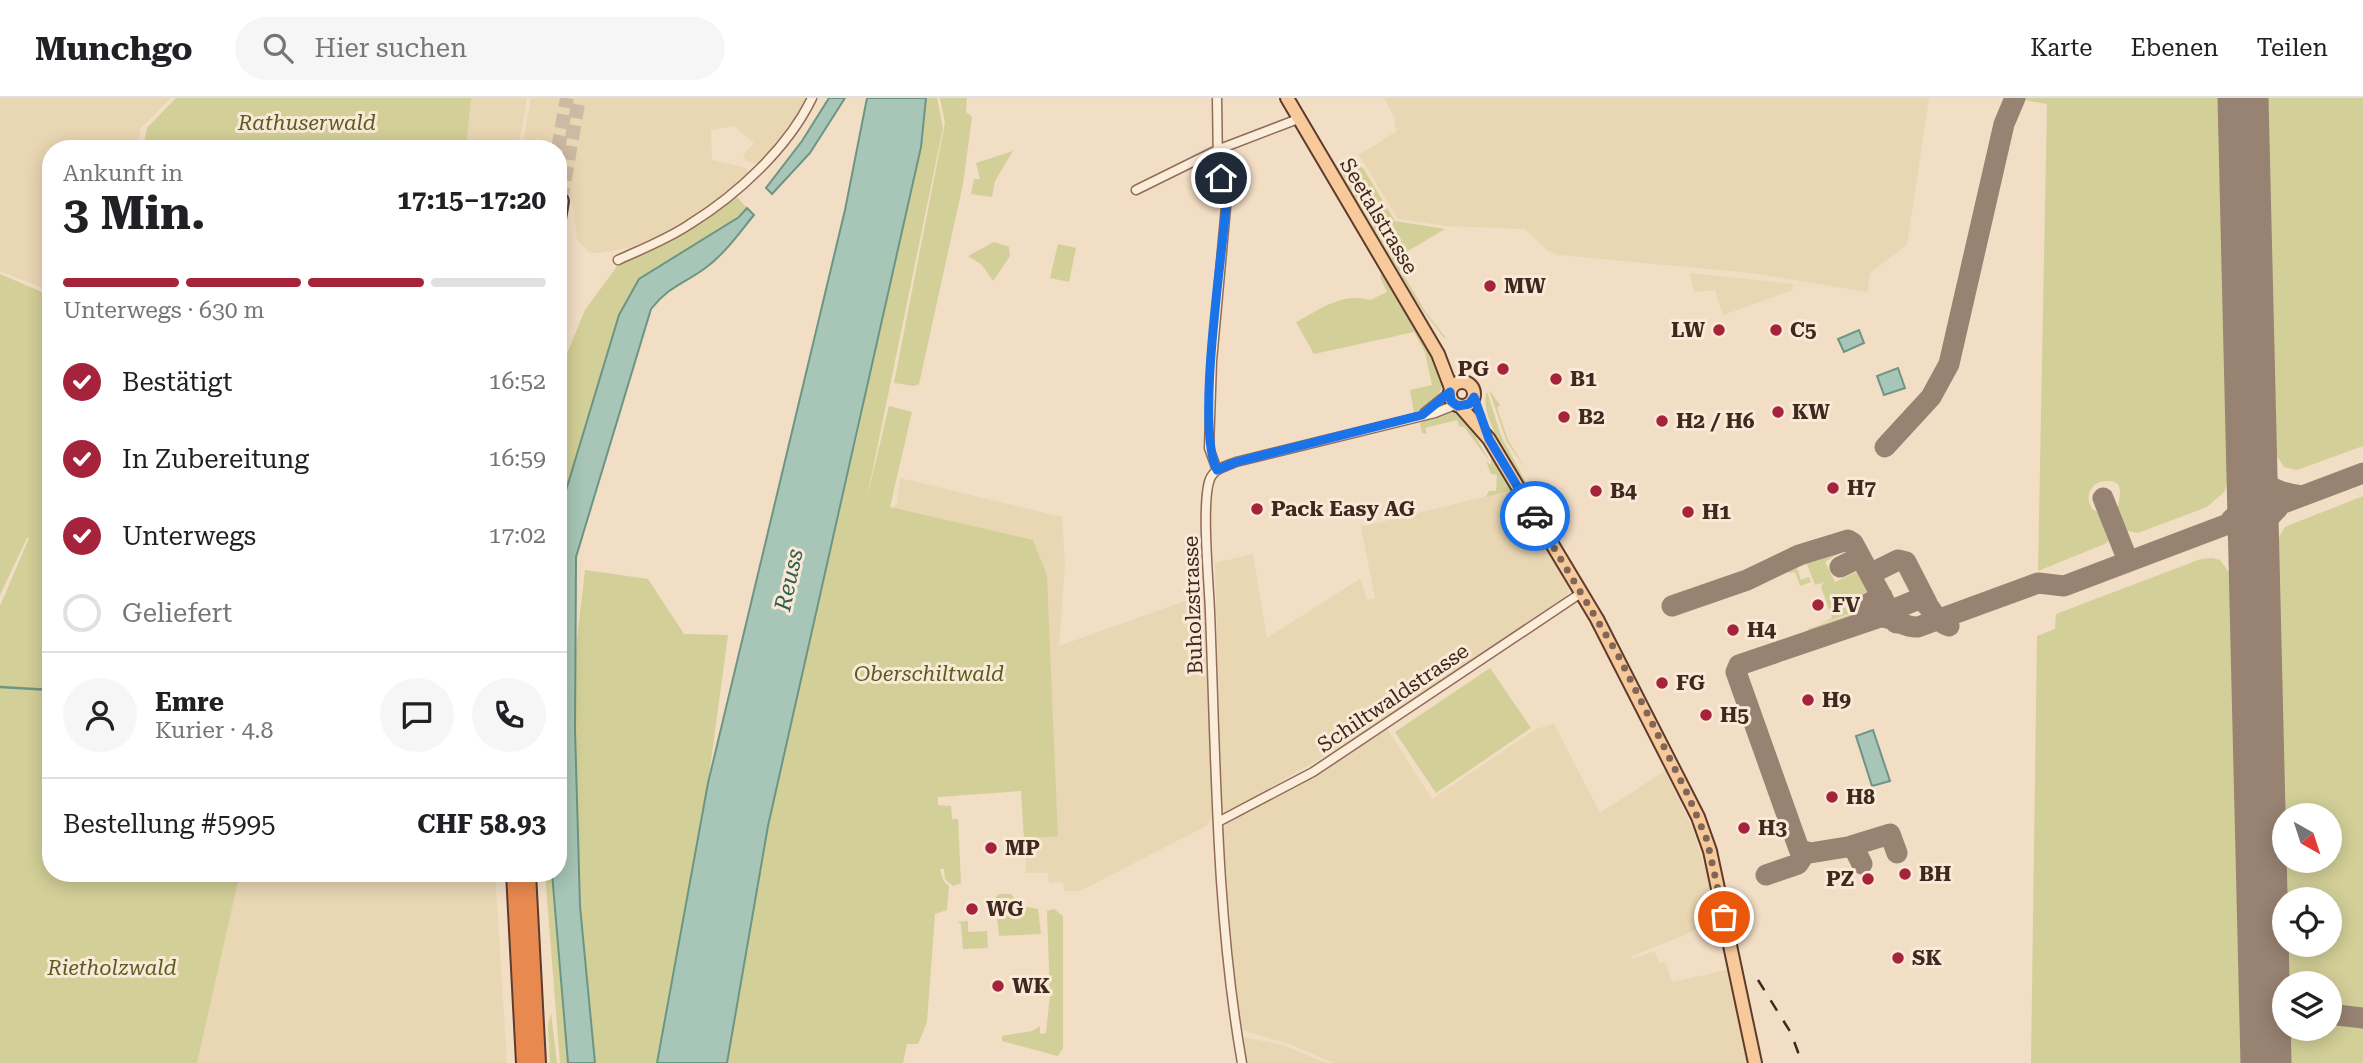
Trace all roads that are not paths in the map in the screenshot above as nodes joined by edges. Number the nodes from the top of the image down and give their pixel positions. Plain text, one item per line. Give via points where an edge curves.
1 (812, 98) edge
2 (1217, 98) edge
3 (1287, 98) edge
4 (1298, 119) junction
5 (1217, 150) junction
6 (1136, 190) dead end
7 (618, 260) dead end
8 (1455, 387) junction
9 (1474, 397) junction
10 (1458, 406) junction
11 (1422, 415) junction
12 (1489, 439) junction
13 (1217, 470) junction
14 (1581, 593) junction
15 (1218, 822) junction
16 (514, 882) edge
17 (528, 882) edge
18 (524, 1063) edge
19 (538, 1063) edge
20 (1242, 1063) edge
21 (1755, 1063) edge

1 - 7 street via 785,141 737,188 693,223
2 - 5 street, Buholzstrasse
3 - 4 main road, Seetalstrasse
4 - 5 street
4 - 8 main road, Seetalstrasse
5 - 6 street
5 - 13 street, Buholzstrasse via 1227,196 1212,361 1209,448
8 - 9 main road via 1472,387
8 - 10 main road, Seetalstrasse
8 - 11 street
9 - 10 main road via 1469,404
9 - 12 main road
10 - 11 street
10 - 12 main road
11 - 13 street
12 - 14 main road
13 - 15 street, Buholzstrasse via 1209,483 1208,521
14 - 15 street, Schiltwaldstrasse via 1313,772
14 - 21 main road via 1623,666 1707,840
15 - 20 street, Buholzstrasse via 1227,966
16 - 18 highway
17 - 19 highway

